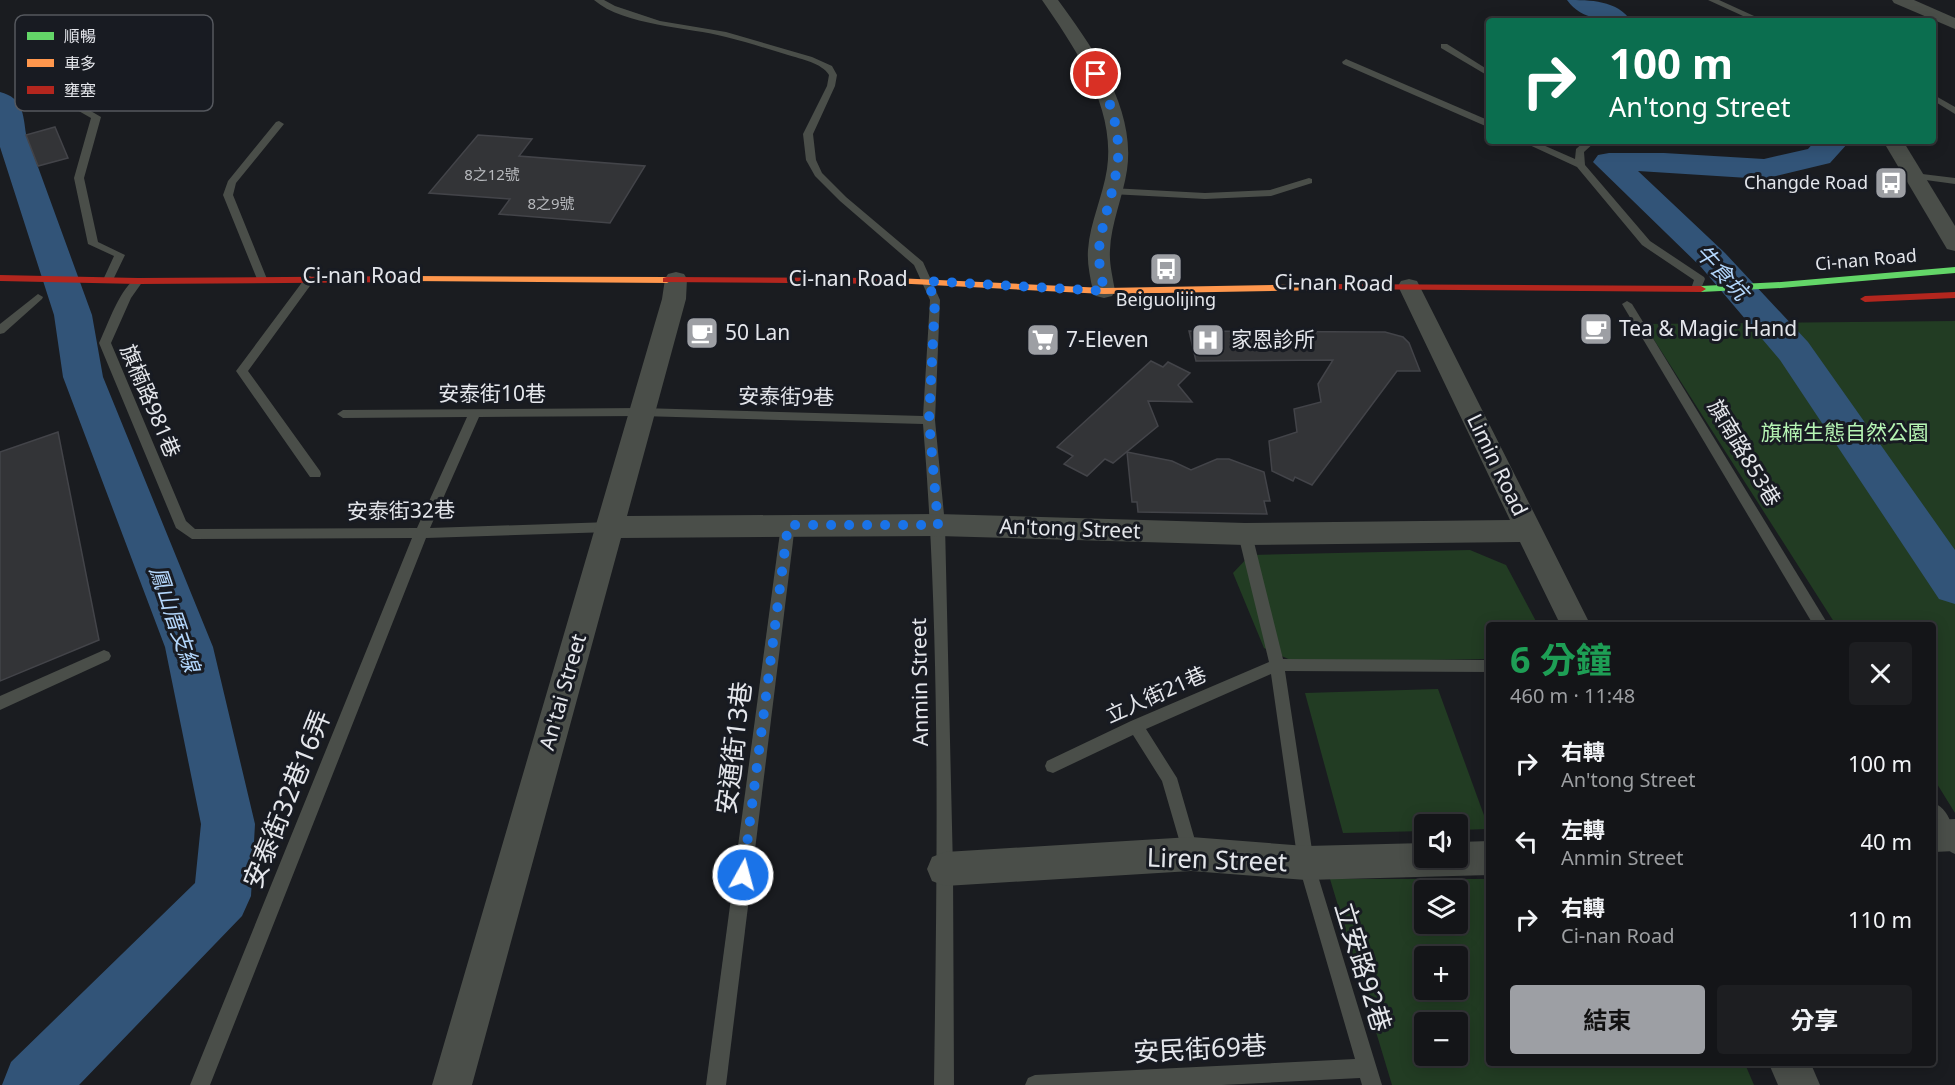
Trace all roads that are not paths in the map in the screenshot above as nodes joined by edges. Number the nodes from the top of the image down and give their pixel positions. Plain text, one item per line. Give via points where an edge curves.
1 (598, 0) edge
2 (1050, 0) edge
3 (1712, 0) edge
4 (1900, 0) edge
5 (1754, 18) edge
6 (1948, 22) edge
7 (1443, 46) dead end
8 (1346, 62) dead end
9 (1486, 73) edge
10 (1936, 99) edge
11 (85, 111) edge
12 (1955, 111) edge
13 (1486, 123) edge
14 (279, 124) dead end
15 (1533, 144) edge
16 (1587, 144) edge
17 (1895, 144) edge
18 (1580, 165) junction
19 (1914, 176) junction
20 (1309, 181) dead end
21 (1955, 181) edge
22 (1111, 191) junction
23 (1955, 244) edge
24 (1955, 270) edge
25 (0, 278) edge
26 (262, 279) junction
27 (310, 279) junction
28 (108, 280) junction
29 (138, 281) junction
30 (927, 281) junction
31 (1696, 289) junction
32 (1104, 291) junction
33 (675, 294) junction
34 (1955, 295) edge
35 (19, 297) dead end
36 (44, 297) joint
37 (120, 297) junction
38 (149, 297) dead end
39 (274, 297) dead end
40 (303, 297) junction
41 (1416, 300) junction
42 (1850, 300) dead end
43 (1029, 301) dead end
44 (1218, 303) dead end
45 (1627, 304) dead end
46 (0, 330) edge
47 (641, 412) junction
48 (475, 413) junction
49 (343, 414) dead end
50 (929, 420) junction
51 (315, 474) dead end
52 (788, 525) junction
53 (938, 525) junction
54 (610, 527) junction
55 (1530, 531) junction
56 (421, 533) junction
57 (192, 534) joint
58 (1245, 534) junction
59 (1574, 622) edge
60 (1820, 622) edge
61 (104, 656) dead end
62 (1276, 665) junction
63 (1486, 666) edge
64 (0, 703) edge
65 (1136, 726) junction
66 (1053, 766) dead end
67 (1191, 854) junction
68 (1486, 858) edge
69 (1306, 863) junction
70 (945, 869) junction
71 (1790, 1066) edge
72 (1370, 1076) edge
73 (200, 1085) edge
74 (452, 1085) edge
75 (717, 1085) edge
76 (944, 1085) edge
77 (1035, 1085) edge
78 (1800, 1085) edge

1 - 30 lane, Anmin Street via 659,23 726,34 829,68 833,75 831,86 808,134 811,160 818,174 843,199 919,264
2 - 22 street via 1106,90 1117,140 1117,167
3 - 5 lane
4 - 6 street
7 - 9 lane
8 - 13 lane
10 - 12 lane
11 - 28 lane via 96,117 79,178 93,244 120,255
14 - 26 lane via 231,183 228,195
15 - 18 lane
16 - 18 lane via 1579,151
17 - 19 street
18 - 31 lane via 1646,243 1700,279
19 - 21 lane
19 - 23 street
20 - 22 lane via 1271,194 1205,196
22 - 32 street via 1099,252
24 - 31 main road, Ci-nan Road
25 - 28 main road, Ci-nan Road
26 - 27 main road, Ci-nan Road
26 - 29 main road, Ci-nan Road
27 - 33 main road, Ci-nan Road
27 - 40 lane
28 - 29 main road, Ci-nan Road
29 - 37 lane, 旗楠路981巷
30 - 32 main road, Ci-nan Road
30 - 33 main road, Ci-nan Road
30 - 50 lane, Anmin Street via 935,300
31 - 41 main road, Ci-nan Road
32 - 41 main road, Ci-nan Road
33 - 47 street, An'tai Street
34 - 42 main road, Ci-nan Road
35 - 36 main road
36 - 46 lane
37 - 38 main road
37 - 57 lane, 旗楠路981巷 via 105,343 181,524
39 - 40 main road, Ci-nan Road
40 - 51 lane via 243,371
41 - 55 street, Limin Road
43 - 44 main road
45 - 60 lane, 旗南路853巷
47 - 48 lane, 安泰街10巷
47 - 50 lane, 安泰街9巷
47 - 54 street, An'tai Street
48 - 49 lane, 安泰街10巷
48 - 56 lane, 安泰街32巷16弄
50 - 53 lane, Anmin Street
52 - 53 street, An'tong Street
52 - 54 street, An'tong Street
52 - 75 lane, 安通街13巷
53 - 58 street, An'tong Street
53 - 70 lane, Anmin Street
54 - 56 lane, 安泰街32巷
54 - 74 street, An'tai Street
55 - 58 street, An'tong Street
55 - 59 street, Limin Road
56 - 57 lane, 安泰街32巷
56 - 73 lane, 安泰街32巷16弄
58 - 62 lane, 立安路92巷
61 - 64 lane
62 - 63 lane
62 - 65 lane, 立人街21巷
62 - 69 lane, 立安路92巷
65 - 66 lane, 立人街21巷
65 - 67 lane via 1169,778
67 - 69 street, Liren Street
67 - 70 street, Liren Street
68 - 69 street, Liren Street
69 - 72 lane, 立安路92巷
70 - 76 lane, Anmin Street
71 - 78 street
72 - 77 lane, 安民街69巷

